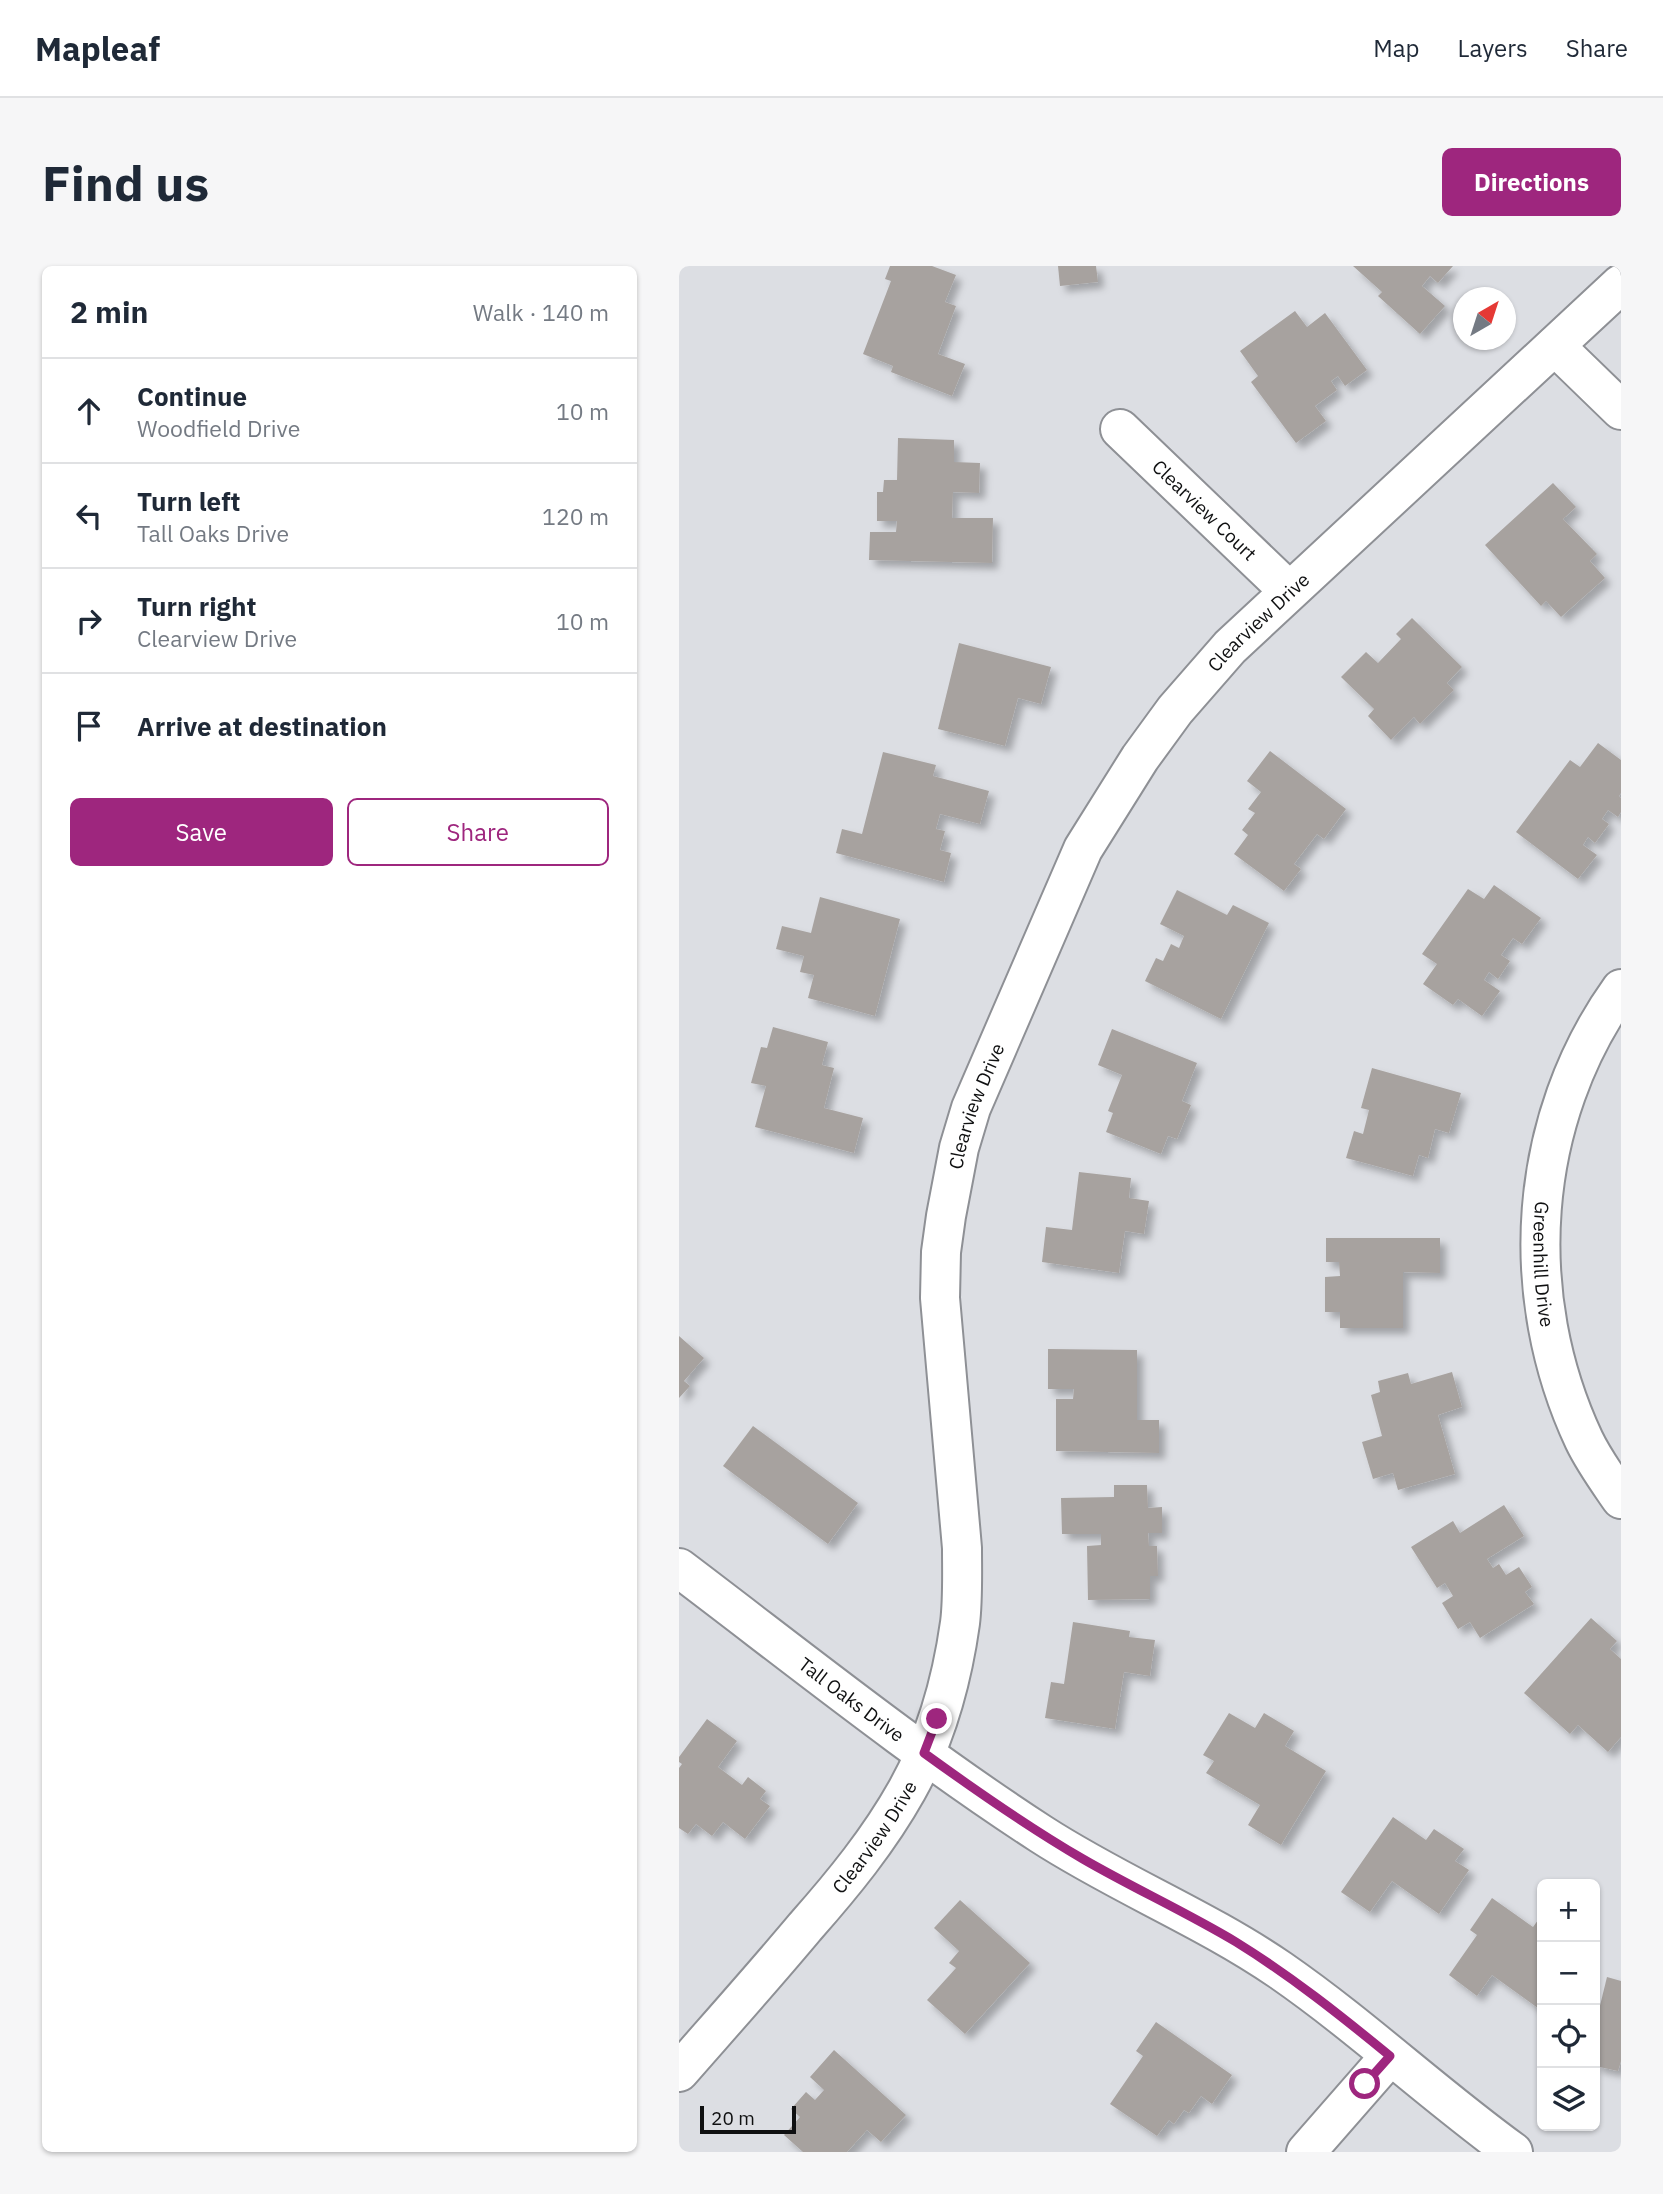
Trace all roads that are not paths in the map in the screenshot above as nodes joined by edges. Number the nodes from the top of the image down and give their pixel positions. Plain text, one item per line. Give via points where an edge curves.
1 (1621, 284) edge
2 (1555, 346) junction
3 (1621, 411) edge
4 (1120, 429) dead end
5 (1289, 591) junction
6 (1621, 989) edge
7 (1621, 1499) edge
8 (679, 1568) edge
9 (924, 1753) junction
10 (1390, 2056) junction
11 (679, 2072) edge
12 (1306, 2152) edge
13 (1513, 2152) edge

1 - 2 street, Clearview Drive
2 - 3 street
2 - 5 street, Clearview Drive
4 - 5 street, Clearview Court
5 - 9 street, Clearview Drive via 1189,693 1107,809 1065,887 971,1108 946,1216 940,1298 962,1548 960,1620 951,1672
6 - 7 street, Greenhill Drive via 1591,1036 1557,1123 1546,1167 1540,1259 1551,1346 1572,1413
8 - 9 street, Tall Oaks Drive
9 - 10 street, Tall Oaks Drive via 1054,1842 1280,1970
9 - 11 street, Clearview Drive via 908,1788 864,1857
10 - 12 street
10 - 13 street, Tall Oaks Drive

